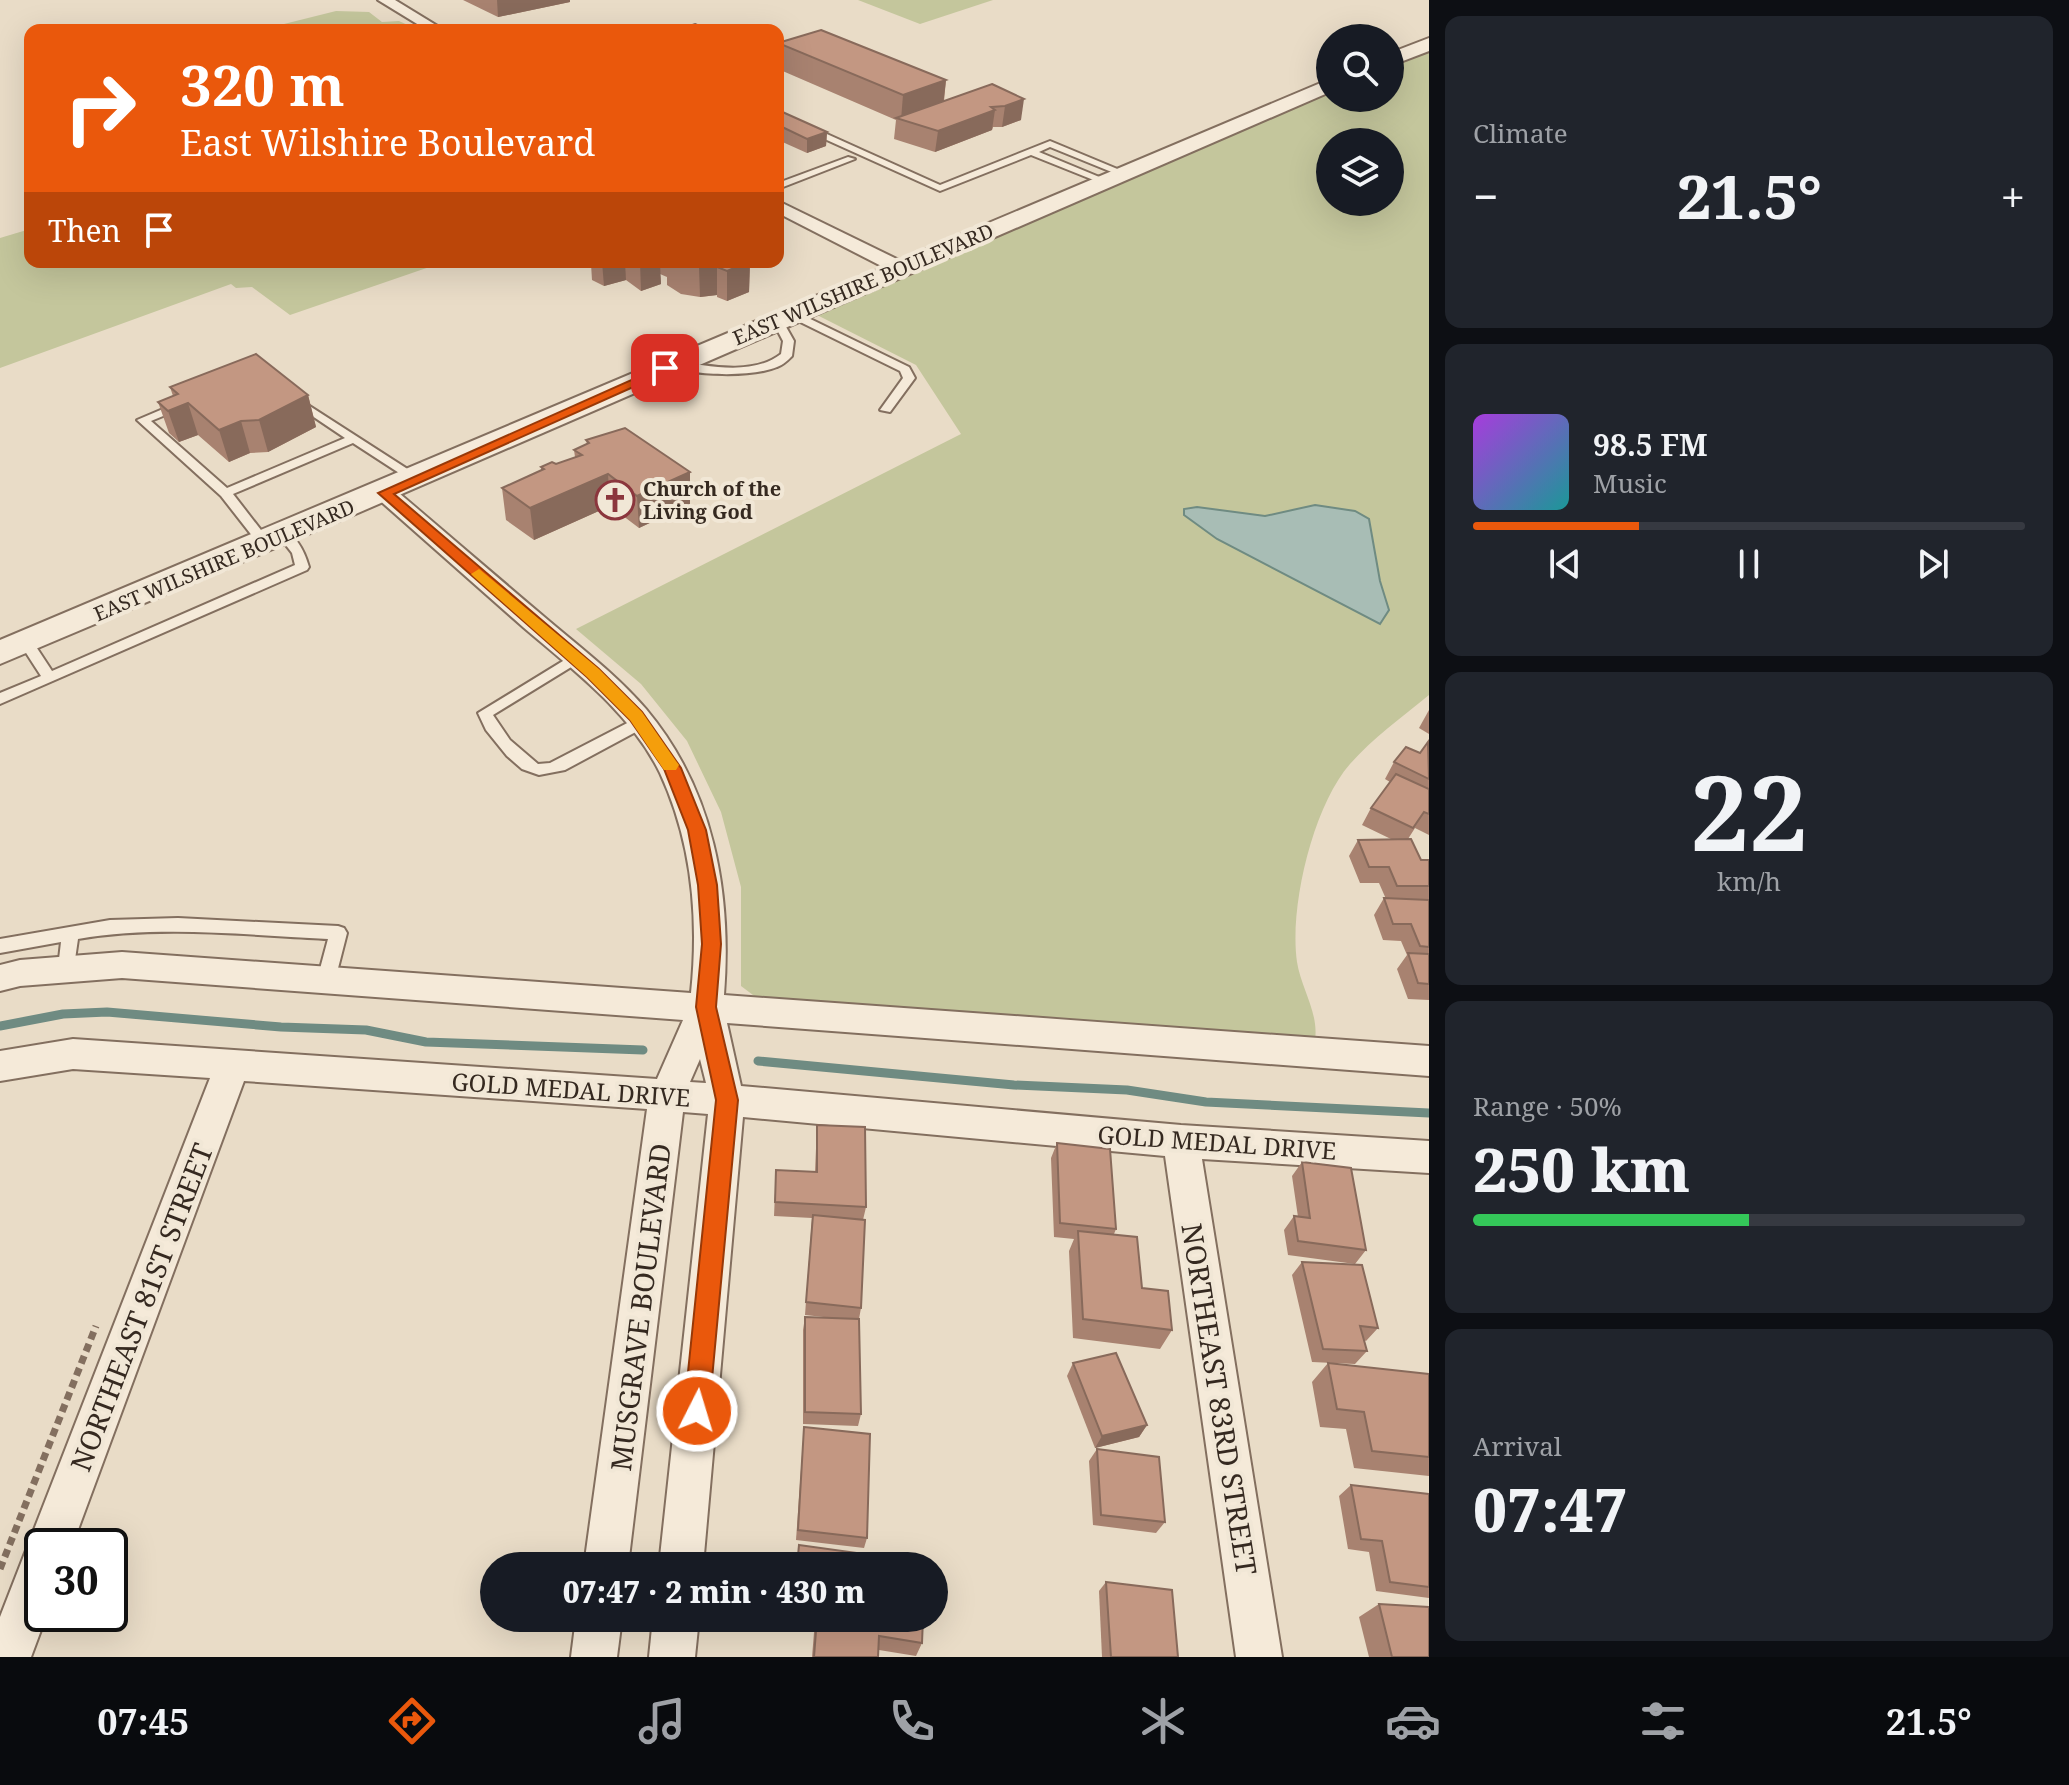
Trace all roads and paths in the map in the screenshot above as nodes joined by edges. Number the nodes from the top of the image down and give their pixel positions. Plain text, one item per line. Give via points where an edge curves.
1 (385, 0) edge
2 (427, 24) edge
3 (1429, 44) edge
4 (1404, 54) edge
5 (1316, 91) edge
6 (784, 118) edge
7 (1032, 152) junction
8 (851, 159) dead end
9 (1113, 177) junction
10 (784, 184) edge
11 (784, 209) edge
12 (900, 268) junction
13 (785, 317) junction
14 (675, 364) junction
15 (287, 394) edge
16 (187, 403) edge
17 (886, 410) dead end
18 (355, 438) junction
19 (417, 479) junction
20 (225, 493) junction
21 (385, 493) junction
22 (274, 539) junction
23 (13, 648) edge
24 (576, 658) junction
25 (49, 677) junction
26 (0, 699) edge
27 (640, 723) junction
28 (70, 933) junction
29 (0, 946) edge
30 (67, 968) junction
31 (0, 978) edge
32 (326, 980) junction
33 (706, 1007) junction
34 (1429, 1061) edge
35 (0, 1066) edge
36 (232, 1067) junction
37 (667, 1095) junction
38 (727, 1100) junction
39 (1181, 1141) junction
40 (1429, 1157) edge
41 (99, 1318) dead end
42 (57, 1528) edge
43 (608, 1552) edge
44 (682, 1552) edge
45 (0, 1569) edge
46 (24, 1614) edge
47 (597, 1632) edge
48 (675, 1632) edge
49 (8, 1657) edge
50 (594, 1657) edge
51 (672, 1657) edge
52 (1259, 1657) edge

1 - 2 street
3 - 4 street
5 - 9 street, EAST WILSHIRE BOULEVARD
6 - 7 lane via 940,188
7 - 9 lane
7 - 9 lane via 1050,144
8 - 10 lane
9 - 12 street, EAST WILSHIRE BOULEVARD
11 - 12 street
12 - 13 street, EAST WILSHIRE BOULEVARD
13 - 14 street, EAST WILSHIRE BOULEVARD
13 - 14 lane via 789,351 767,367 733,372
13 - 17 lane via 905,369 909,378
14 - 19 street, EAST WILSHIRE BOULEVARD
15 - 18 lane
16 - 20 lane via 143,420
18 - 19 lane
18 - 20 lane
19 - 21 street, EAST WILSHIRE BOULEVARD
20 - 22 lane
21 - 22 street, EAST WILSHIRE BOULEVARD
21 - 24 street, MUSGRAVE BOULEVARD
22 - 23 street, EAST WILSHIRE BOULEVARD
22 - 25 lane via 298,552 302,567
23 - 25 lane
24 - 27 street, MUSGRAVE BOULEVARD
24 - 27 lane via 485,713 499,737 532,768 546,769
25 - 26 lane
27 - 33 street, MUSGRAVE BOULEVARD via 672,768 697,830 712,944
28 - 29 lane
28 - 30 lane
28 - 32 lane via 178,925 338,933
30 - 31 street
30 - 32 street via 122,965
32 - 33 street
33 - 34 street
33 - 37 street, MUSGRAVE BOULEVARD
33 - 38 street, MUSGRAVE BOULEVARD
35 - 36 street, GOLD MEDAL DRIVE via 73,1054
36 - 37 street, GOLD MEDAL DRIVE
36 - 42 street, NORTHEAST 81ST STREET
37 - 38 street, GOLD MEDAL DRIVE
37 - 43 street, MUSGRAVE BOULEVARD
38 - 39 street, GOLD MEDAL DRIVE
38 - 44 street, MUSGRAVE BOULEVARD
39 - 40 street, GOLD MEDAL DRIVE
39 - 52 street, NORTHEAST 83RD STREET
41 - 45 path
46 - 49 street
47 - 50 street
48 - 51 street

